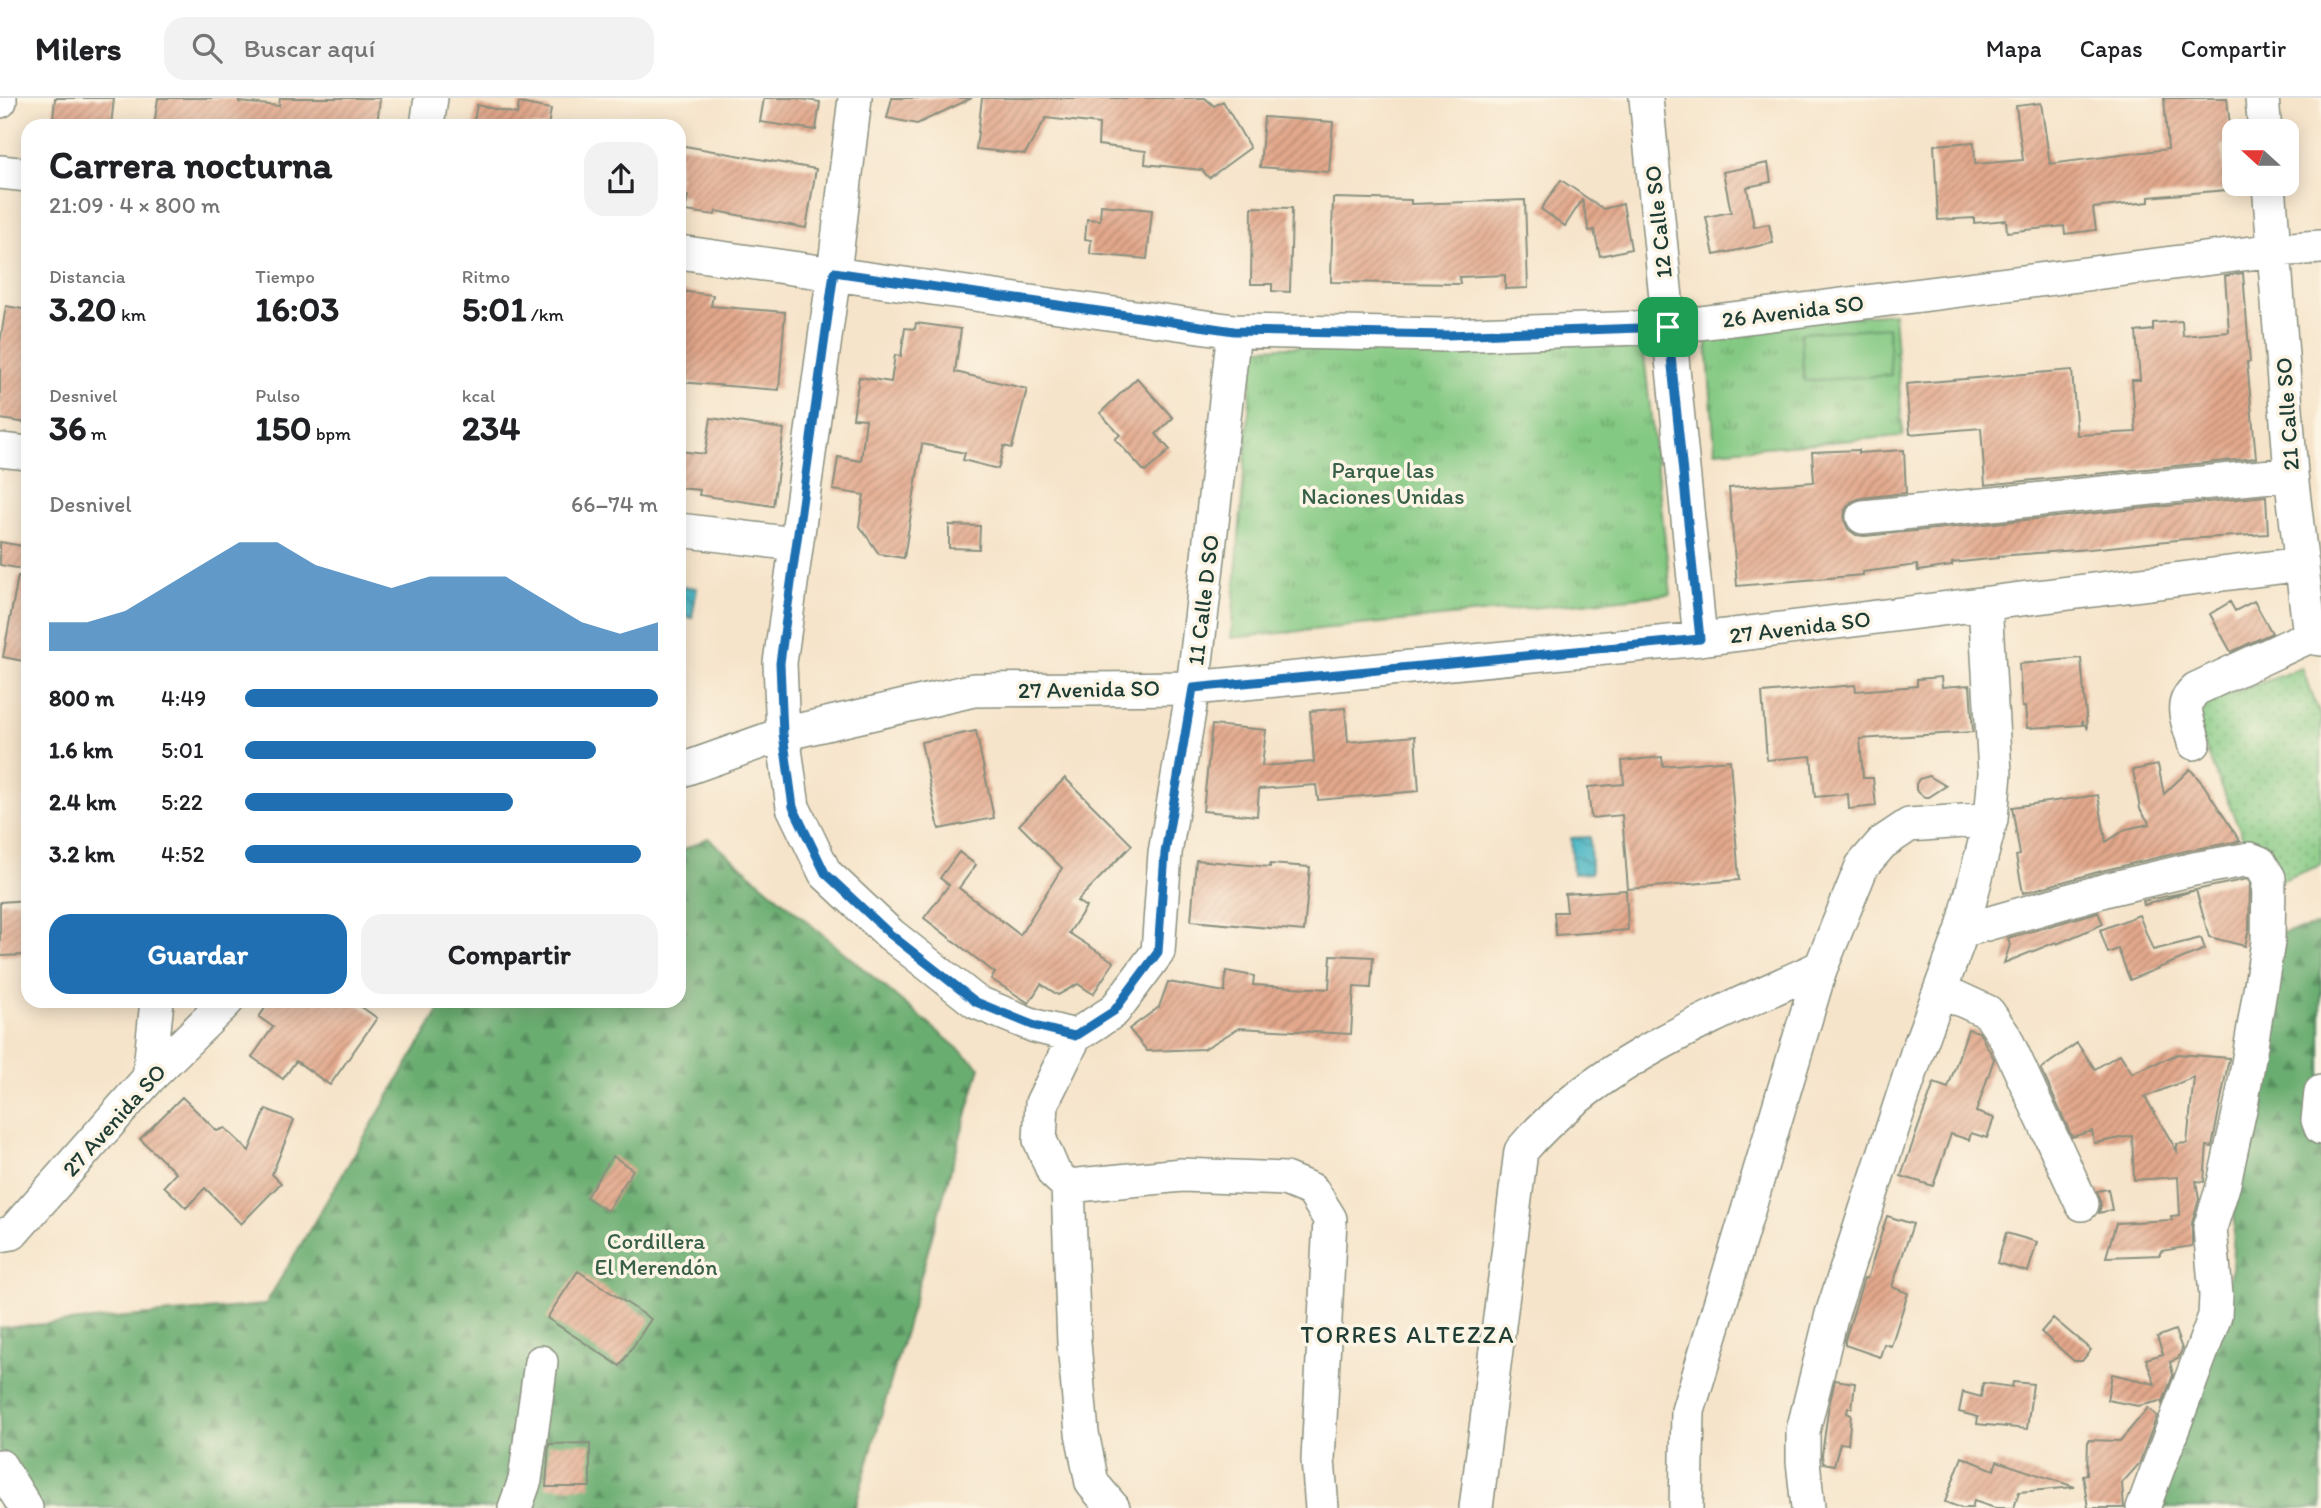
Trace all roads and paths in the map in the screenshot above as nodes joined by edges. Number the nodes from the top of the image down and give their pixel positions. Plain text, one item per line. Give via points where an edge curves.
1 (431, 98) edge
2 (855, 98) edge
3 (1646, 98) edge
4 (2262, 98) edge
5 (428, 119) edge
6 (2264, 119) edge
7 (0, 172) edge
8 (21, 174) edge
9 (2270, 196) edge
10 (2321, 247) edge
11 (2275, 250) junction
12 (686, 253) edge
13 (834, 272) junction
14 (1668, 327) junction
15 (1234, 331) junction
16 (0, 450) edge
17 (21, 452) edge
18 (2291, 474) junction
19 (1863, 517) dead end
20 (686, 531) edge
21 (795, 544) junction
22 (2302, 564) junction
23 (1985, 604) junction
24 (2316, 638) edge
25 (1700, 639) junction
26 (1193, 688) junction
27 (783, 734) junction
28 (2194, 743) dead end
29 (686, 769) edge
30 (1991, 819) junction
31 (1962, 931) junction
32 (1821, 967) junction
33 (1940, 990) junction
34 (156, 1008) edge
35 (220, 1008) edge
36 (1075, 1036) junction
37 (149, 1079) junction
38 (2321, 1092) edge
39 (2321, 1128) edge
40 (1068, 1186) junction
41 (2082, 1204) dead end
42 (0, 1235) edge
43 (541, 1362) dead end
44 (0, 1466) edge
45 (26, 1508) edge
46 (515, 1508) edge
47 (1113, 1508) edge
48 (1322, 1508) edge
49 (1476, 1508) edge
50 (1686, 1508) edge
51 (1808, 1508) edge
52 (2143, 1508) edge

1 - 5 street
2 - 13 street
3 - 14 street, 12 Calle SO
4 - 6 street
7 - 8 street
9 - 11 street, 21 Calle SO
10 - 11 street, 26 Avenida SO
11 - 14 street, 26 Avenida SO
11 - 18 street, 21 Calle SO
12 - 13 street, 26 Avenida SO
13 - 15 street, 26 Avenida SO
13 - 21 street
14 - 15 street, 26 Avenida SO via 1447,335
14 - 25 street, 12 Calle SO
15 - 26 street, 11 Calle D SO
16 - 17 street
18 - 19 street
18 - 22 street, 21 Calle SO
20 - 21 street
21 - 27 street via 780,663
22 - 23 street, 27 Avenida SO
22 - 24 street, 21 Calle SO
23 - 25 street, 27 Avenida SO
23 - 30 street via 1995,773
24 - 28 street via 2196,689 2185,705
25 - 26 street, 27 Avenida SO
26 - 27 street, 27 Avenida SO via 974,690
26 - 36 street, 11 Calle D SO via 1165,853 1158,952 1114,1011
27 - 29 street, 27 Avenida SO
27 - 36 street via 793,807 825,873 890,934 976,1002 1035,1026
30 - 31 street
30 - 32 street via 1909,825 1882,843 1862,866
31 - 33 street
31 - 52 street via 2109,889 2250,859 2260,863 2269,878 2268,942 2247,1073 2210,1228 2215,1317
32 - 49 street via 1696,1025 1605,1077 1541,1127 1521,1151
32 - 50 street via 1688,1411
33 - 41 street via 1988,1012 2006,1037
33 - 51 street via 1832,1314 1803,1431
34 - 37 street
35 - 37 street, 27 Avenida SO
36 - 40 street via 1042,1103 1040,1140 1054,1172
37 - 42 street, 27 Avenida SO via 12,1233
38 - 39 street
40 - 47 street via 1082,1433 1092,1483
40 - 48 street via 1182,1175 1285,1180 1312,1190 1330,1219 1318,1460
43 - 46 street via 525,1480
44 - 45 street

